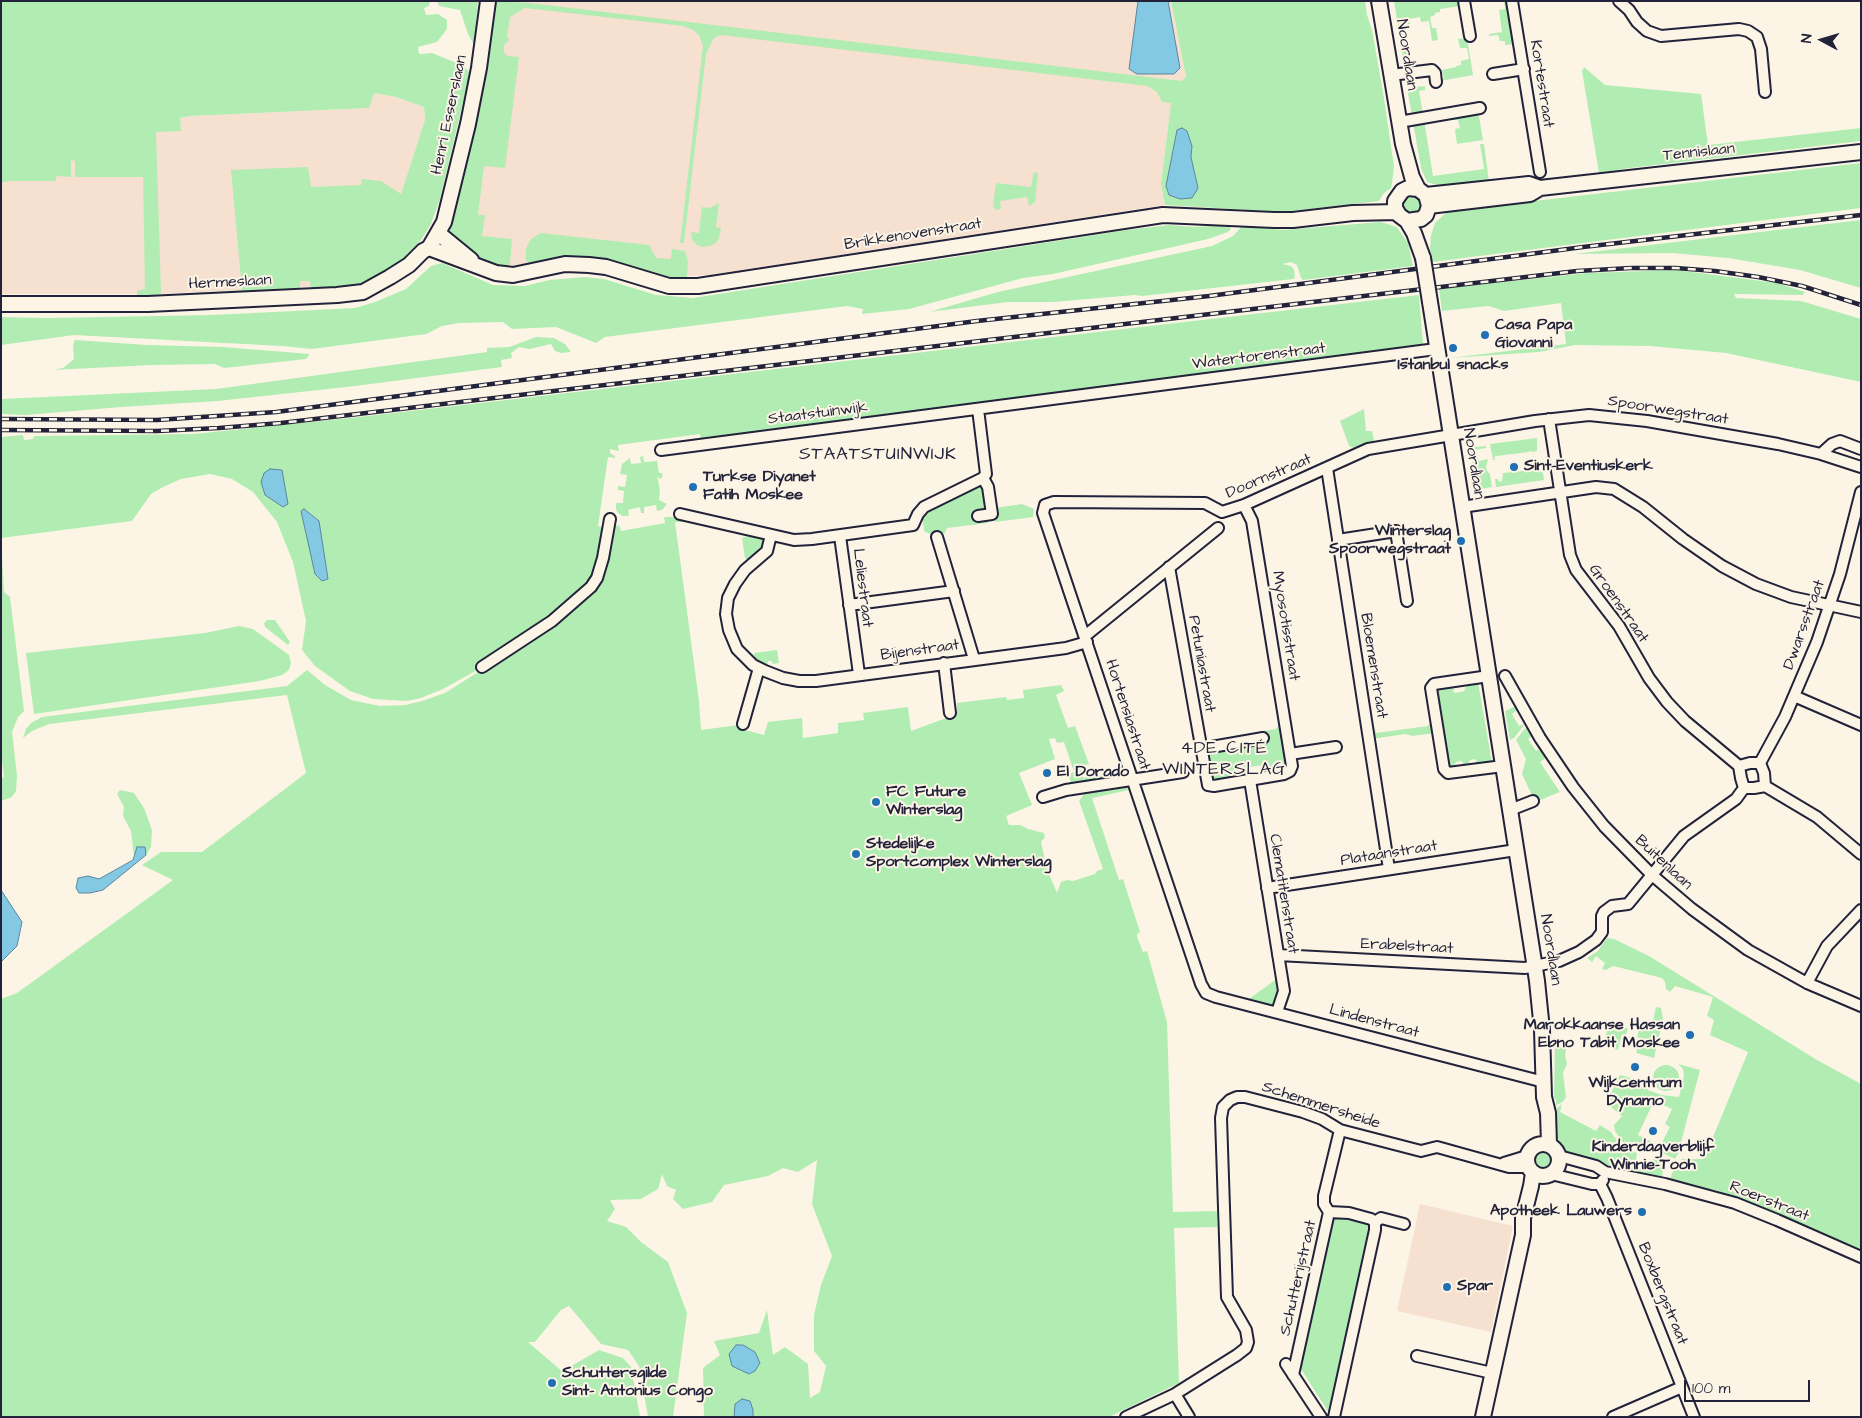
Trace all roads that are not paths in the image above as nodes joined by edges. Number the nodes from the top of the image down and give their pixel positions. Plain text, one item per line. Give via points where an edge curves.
1 (488, 1) edge
2 (1379, 1) edge
3 (1464, 1) edge
4 (1512, 1) edge
5 (1620, 1) edge
6 (1470, 36) dead end
7 (1524, 69) junction
8 (1493, 74) dead end
9 (1391, 75) junction
10 (1436, 82) dead end
11 (1765, 92) dead end
12 (1480, 108) dead end
13 (1399, 122) junction
14 (1403, 144) junction
15 (1861, 152) edge
16 (1540, 172) dead end
17 (1424, 196) junction
18 (1400, 206) junction
19 (1421, 219) junction
20 (438, 234) junction
21 (429, 248) junction
22 (1422, 258) junction
23 (482, 268) junction
24 (1, 304) edge
25 (1436, 348) junction
26 (1085, 394) joint
27 (978, 409) junction
28 (1549, 419) junction
29 (1450, 435) junction
30 (1861, 449) edge
31 (661, 450) dead end
32 (1821, 454) junction
33 (1861, 467) edge
34 (1327, 468) junction
35 (983, 478) junction
36 (1861, 492) edge
37 (1560, 493) junction
38 (1244, 505) junction
39 (1462, 507) junction
40 (1043, 513) joint
41 (680, 514) dead end
42 (978, 516) dead end
43 (610, 519) dead end
44 (1218, 528) dead end
45 (771, 535) junction
46 (840, 536) junction
47 (937, 537) dead end
48 (1338, 540) junction
49 (1169, 568) junction
50 (954, 591) junction
51 (1407, 601) dead end
52 (849, 605) junction
53 (1831, 606) junction
54 (1861, 612) edge
55 (1086, 639) junction
56 (974, 659) junction
57 (944, 663) junction
58 (482, 667) dead end
59 (759, 668) junction
60 (859, 674) junction
61 (1489, 676) junction
62 (1505, 676) dead end
63 (1794, 696) junction
64 (950, 713) dead end
65 (743, 724) dead end
66 (1861, 725) edge
67 (1263, 738) dead end
68 (1336, 747) dead end
69 (1200, 749) junction
70 (1290, 754) junction
71 (1760, 762) junction
72 (1503, 766) junction
73 (1739, 766) junction
74 (1183, 772) dead end
75 (1132, 780) junction
76 (1250, 780) junction
77 (1765, 786) junction
78 (1744, 788) junction
79 (1043, 797) dead end
80 (1533, 801) dead end
81 (1510, 810) junction
82 (1516, 850) junction
83 (1861, 854) edge
84 (1389, 869) junction
85 (1652, 875) junction
86 (1267, 888) junction
87 (1861, 910) edge
88 (1278, 955) junction
89 (1535, 966) junction
90 (1807, 983) junction
91 (1201, 984) joint
92 (1861, 1006) edge
93 (1276, 1012) junction
94 (1544, 1082) junction
95 (1340, 1130) junction
96 (1543, 1144) junction
97 (1559, 1156) junction
98 (1536, 1169) junction
99 (1605, 1172) junction
100 (1600, 1184) junction
101 (1329, 1212) junction
102 (1375, 1222) junction
103 (1404, 1224) dead end
104 (1861, 1257) edge
105 (1417, 1356) dead end
106 (1286, 1364) dead end
107 (1293, 1374) junction
108 (1492, 1374) junction
109 (1682, 1387) junction
110 (1176, 1394) junction
111 (1126, 1417) edge
112 (1190, 1417) edge
113 (1321, 1417) edge
114 (1334, 1417) edge
115 (1483, 1417) edge
116 (1613, 1417) edge
117 (1694, 1417) edge

1 - 20 street, Henri Esserslaan via 468,124 444,222
2 - 9 street, Noordlaan
3 - 6 street
4 - 7 street, Kortestraat
5 - 11 street via 1647,31 1661,36 1739,29 1748,31 1757,37 1761,49
7 - 8 street
7 - 16 street, Kortestraat
9 - 10 street via 1432,70
9 - 13 street, Noordlaan
12 - 13 street
13 - 14 street, Noordlaan
14 - 17 street, Noordlaan via 1412,177
14 - 18 street, Noordlaan via 1404,178
15 - 17 street, Tennislaan via 1540,188 1530,194
17 - 18 street via 1408,188
17 - 19 street via 1426,215
18 - 19 street via 1416,221
18 - 22 street, Noordlaan
18 - 23 street, Brikkenovenstraat via 1293,220 1163,215 698,286 669,286 589,265 565,264 512,275
19 - 22 street, Noordlaan
20 - 21 street
20 - 23 street, Brikkenovenstraat
21 - 23 street, Brikkenovenstraat
21 - 24 street, Hermeslaan via 428,257 400,281 376,291 148,304
22 - 25 street, Noordlaan, bridge
25 - 26 street, Watertorenstraat
25 - 29 street, Noordlaan
26 - 27 street, Staatstuinwijk
27 - 31 street, Staatstuinwijk
27 - 35 street via 986,474
28 - 29 street, Spoorwegstraat
28 - 32 street, Spoorwegstraat via 1588,415 1623,417
28 - 37 street, Groenstraat
29 - 34 street, Doornstraat via 1368,449
29 - 39 street, Noordlaan
30 - 32 street via 1840,441
32 - 33 street, Spoorwegstraat
34 - 38 street, Doornstraat
34 - 48 street, Bloemenstraat
35 - 42 street via 988,487 992,514
35 - 46 street via 924,506 913,525
36 - 53 street, Dwarsstraat
37 - 39 street
37 - 53 street via 1596,487 1614,489 1722,566 1791,598
37 - 73 street, Groenstraat via 1570,555 1579,574 1619,626 1667,702
38 - 40 street, Doornstraat via 1222,512 1205,503 1054,502 1045,505
38 - 70 street, Myosotisstraat via 1252,520
39 - 61 street, Noordlaan
40 - 55 street, Hortensiastraat
41 - 45 street
43 - 58 street via 603,558 592,587 552,621
44 - 49 street, Bijenstraat
45 - 46 street via 794,540
45 - 59 street, Bijenstraat via 767,552 745,570 735,584 728,598 726,614 728,630 737,649
46 - 52 street, Leliestraat
47 - 50 street
48 - 51 street via 1396,531
48 - 84 street, Bloemenstraat
49 - 55 street, Bijenstraat
49 - 69 street, Petuniastraat
50 - 52 street
50 - 56 street
52 - 60 street, Leliestraat
53 - 54 street
53 - 63 street, Dwarsstraat
55 - 56 street, Bijenstraat via 1066,648
55 - 75 street, Hortensiastraat
56 - 57 street, Bijenstraat
57 - 60 street, Bijenstraat
57 - 64 street
59 - 60 street, Bijenstraat via 799,681
59 - 65 street
61 - 72 street, Noordlaan
61 - 72 street via 1434,684 1431,688 1444,769 1448,773
62 - 85 street, Buitenlaan via 1540,738 1573,787 1604,826
63 - 66 street
63 - 71 street, Dwarsstraat
67 - 69 street
68 - 70 street
69 - 76 street, Petuniastraat via 1208,785
70 - 76 street via 1290,771
71 - 73 street
71 - 77 street
72 - 81 street, Noordlaan
73 - 78 street
74 - 75 street, Hortensiastraat
75 - 79 street, Hortensiastraat via 1066,790
75 - 91 street, Hortensiastraat
76 - 86 street, Clematitenstraat
77 - 78 street
77 - 83 street via 1817,817
78 - 85 street via 1736,799 1684,836
80 - 81 street
81 - 82 street, Noordlaan
82 - 84 street, Plataanstraat
82 - 89 street, Noordlaan
84 - 86 street, Plataanstraat
85 - 89 street via 1628,904 1612,906 1604,912 1602,932 1596,940 1559,961
85 - 90 street, Buitenlaan via 1733,940
86 - 88 street, Clematitenstraat
87 - 90 street via 1828,946
88 - 89 street, Erabelstraat
88 - 93 street, Clematitenstraat via 1284,990
89 - 94 street, Noordlaan
90 - 92 street, Buitenlaan
91 - 93 street, Lindenstraat via 1206,992 1216,997
93 - 94 street, Lindenstraat
94 - 96 street, Noordlaan via 1548,1114
95 - 98 street, Schemmersheide via 1421,1151 1437,1147
95 - 101 street, Schutterijstraat via 1324,1196
95 - 110 street, Schemmersheide via 1310,1114 1245,1097 1230,1100 1223,1107 1227,1297 1246,1330 1248,1342 1238,1355
96 - 97 street via 1555,1149
96 - 98 street via 1532,1147
97 - 98 street via 1558,1166
97 - 99 street via 1596,1166
98 - 100 street
98 - 108 street via 1524,1212 1523,1236
99 - 100 street
99 - 104 street, Roerstraat via 1734,1203
100 - 109 street, Boxbergstraat
101 - 102 street via 1350,1213
101 - 107 street, Schutterijstraat
102 - 103 street via 1382,1218
102 - 114 street
105 - 108 street
106 - 107 street
107 - 113 street
108 - 115 street
109 - 116 street
109 - 117 street, Boxbergstraat
110 - 111 street
110 - 112 street

